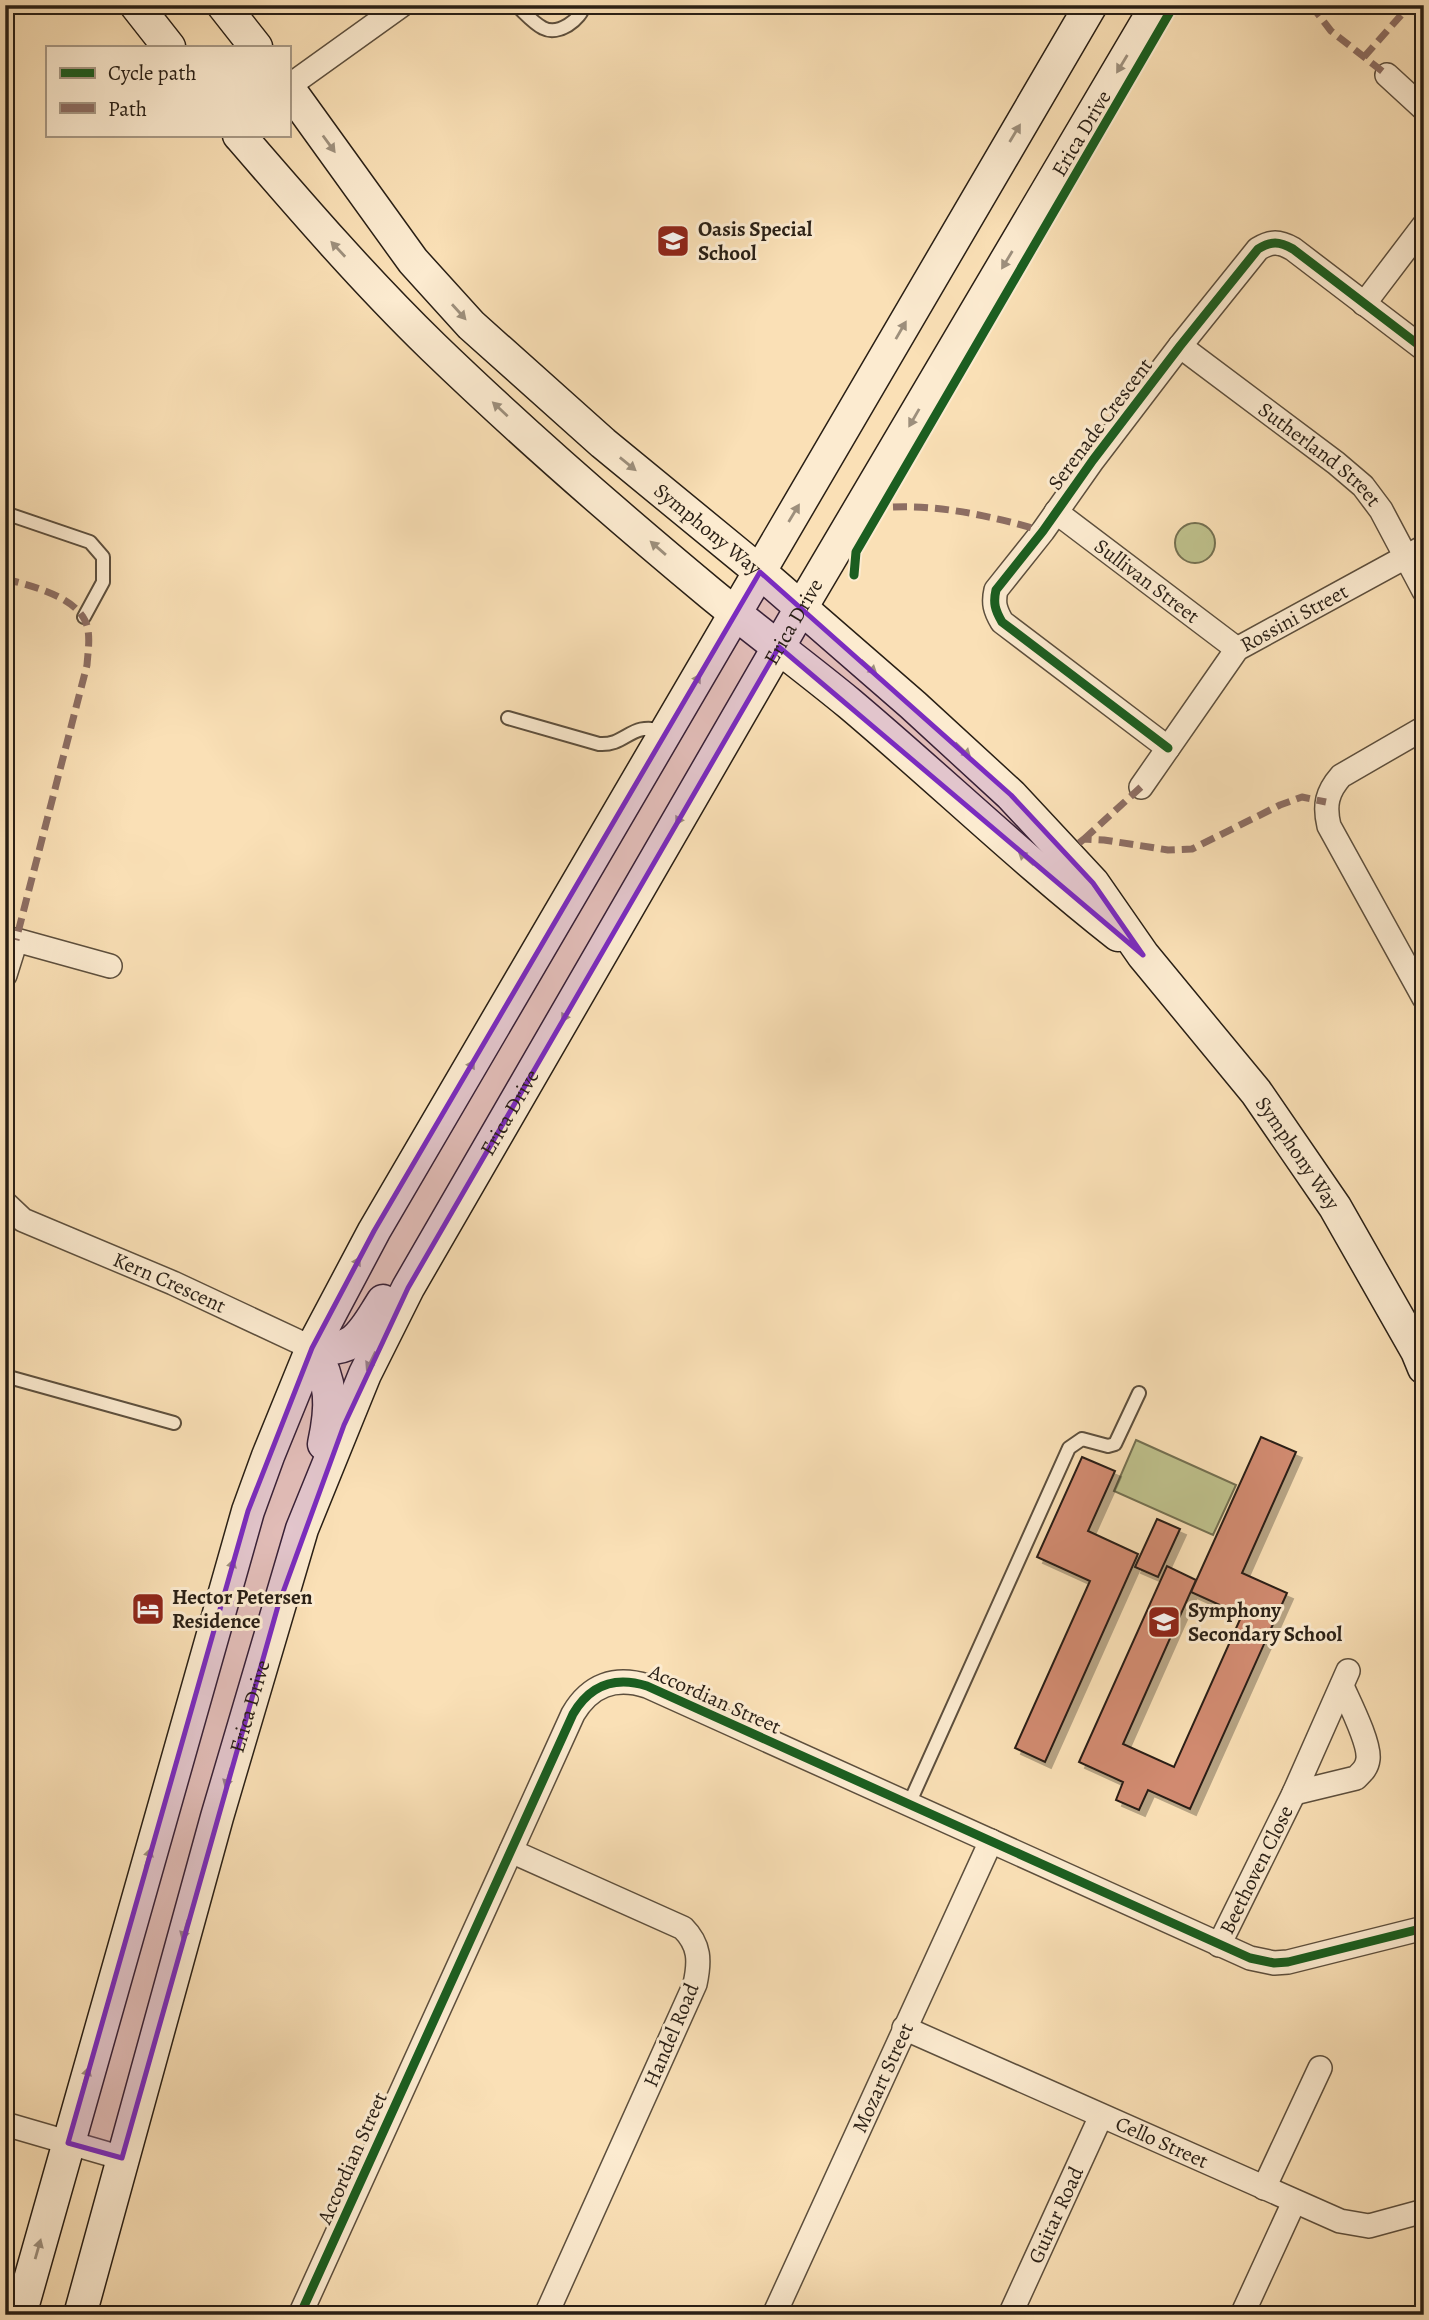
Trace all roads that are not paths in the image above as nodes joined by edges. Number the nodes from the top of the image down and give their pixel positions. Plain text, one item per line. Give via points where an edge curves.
1 (136, 5) edge
2 (223, 5) edge
3 (402, 5) edge
4 (516, 5) edge
5 (584, 5) edge
6 (1091, 5) edge
7 (1157, 5) edge
8 (168, 46) edge
9 (255, 46) edge
10 (1387, 75) dead end
11 (290, 86) edge
12 (290, 88) edge
13 (1424, 109) edge
14 (240, 136) edge
15 (1424, 225) edge
16 (1364, 304) junction
17 (1180, 346) junction
18 (1424, 349) edge
19 (1056, 512) junction
20 (5, 513) edge
21 (1415, 552) edge
22 (760, 572) junction
23 (1424, 591) edge
24 (801, 608) junction
25 (736, 613) junction
26 (84, 617) dead end
27 (779, 647) junction
28 (1237, 649) junction
29 (508, 718) dead end
30 (1424, 728) edge
31 (666, 732) junction
32 (1168, 748) junction
33 (1140, 788) dead end
34 (1143, 955) junction
35 (110, 966) dead end
36 (5, 975) edge
37 (1424, 999) edge
38 (504, 1122) junction
39 (5, 1202) edge
40 (14, 1220) edge
41 (313, 1349) junction
42 (1424, 1368) edge
43 (5, 1376) edge
44 (1139, 1392) dead end
45 (174, 1423) dead end
46 (312, 1502) junction
47 (1294, 1793) junction
48 (909, 1804) junction
49 (990, 1841) junction
50 (511, 1851) junction
51 (1424, 1928) edge
52 (1219, 1945) junction
53 (904, 2028) junction
54 (1320, 2068) dead end
55 (1101, 2116) junction
56 (5, 2124) edge
57 (68, 2143) junction
58 (122, 2158) junction
59 (1264, 2188) junction
60 (1294, 2202) junction
61 (1424, 2211) edge
62 (20, 2315) edge
63 (80, 2315) edge
64 (300, 2315) edge
65 (546, 2315) edge
66 (774, 2315) edge
67 (1010, 2315) edge
68 (1242, 2315) edge

1 - 8 main road
2 - 9 main road
3 - 11 street
4 - 5 lane via 541,28 550,30 571,23
22 -> 6 main road
7 -> 24 main road, Erica Drive
10 - 13 street
12 -> 22 main road, Symphony Way via 413,261 471,325 603,443
25 -> 14 main road, Symphony Way via 434,348 328,239
15 - 16 street
16 - 17 street, Serenade Crescent via 1293,249 1268,243 1258,249
16 - 18 street, Serenade Crescent
17 - 19 street, Serenade Crescent
17 - 21 street, Sutherland Street via 1363,486
19 - 28 street, Sullivan Street
19 - 32 street, Serenade Crescent via 996,590 995,611
20 - 26 lane via 90,542 103,557 103,582
21 - 23 street, Sutherland Street
21 - 28 street, Rossini Street
22 - 24 main road, Symphony Way
22 - 25 main road
24 - 27 main road, Erica Drive
24 -> 34 main road, Symphony Way via 1011,795 1093,883
25 - 27 main road, Symphony Way
31 -> 25 main road
34 -> 27 main road, Symphony Way
27 -> 38 main road, Erica Drive
28 - 32 street, Rossini Street
29 - 31 lane via 607,745 643,728
30 - 37 street via 1341,776 1326,802 1329,826
41 -> 31 main road via 374,1231
32 - 33 street, Rossini Street
34 - 42 main road, Symphony Way via 1256,1092 1335,1207
35 - 36 street via 16,940
38 - 41 main road via 433,1216 364,1331 341,1348
38 -> 46 main road, Erica Drive via 408,1288 365,1374
39 - 40 street, Kern Crescent
40 - 41 street, Kern Crescent via 173,1283
41 - 46 main road via 330,1389 330,1419
57 -> 41 main road via 248,1511
43 - 45 lane
44 - 48 lane via 1115,1444 1108,1447 1082,1439 1069,1448
46 -> 58 main road, Erica Drive
47 - 47 street, Beethoven Close via 1345,1678 1368,1763 1356,1778
47 - 52 street, Beethoven Close
48 - 49 street, Accordian Street
48 - 50 street, Accordian Street via 646,1686 613,1682 596,1688 579,1703
49 - 52 street, Accordian Street
49 - 53 street, Mozart Street
50 - 64 street, Accordian Street
50 - 65 street, Handel Road via 684,1928 698,1951 695,1984
51 - 52 street, Accordian Street via 1288,1962 1262,1961
53 - 55 street, Cello Street
53 - 66 street, Mozart Street
54 - 59 street
55 - 59 street, Cello Street
55 - 67 street, Guitar Road
56 - 57 street
57 - 58 street
62 -> 57 main road
58 - 63 main road, Erica Drive
59 - 60 street, Cello Street
60 - 61 street, Cello Street via 1340,2221 1368,2226
60 - 68 street

